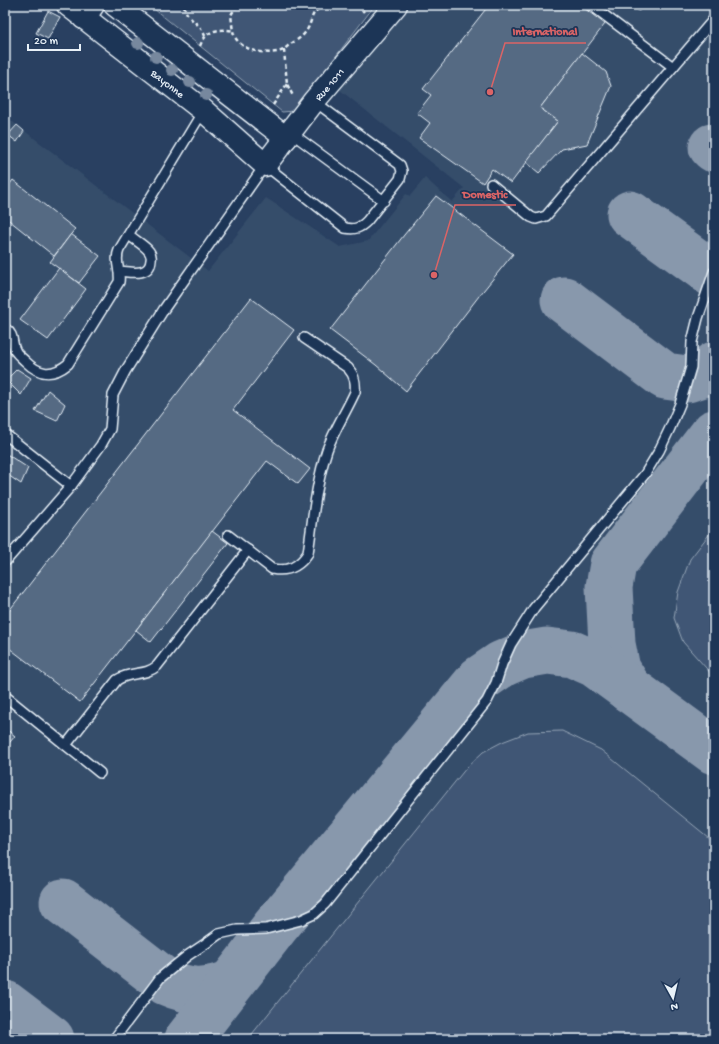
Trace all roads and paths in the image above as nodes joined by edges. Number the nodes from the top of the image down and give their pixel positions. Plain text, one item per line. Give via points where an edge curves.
1 (115, 5) edge
2 (184, 5) edge
3 (237, 5) edge
4 (330, 5) edge
5 (396, 5) edge
6 (590, 5) edge
7 (82, 9) edge
8 (714, 19) edge
9 (234, 31) junction
10 (205, 36) junction
11 (284, 50) junction
12 (193, 66) junction
13 (673, 67) junction
14 (287, 84) junction
15 (219, 86) junction
16 (312, 104) junction
17 (204, 110) junction
18 (262, 120) junction
19 (288, 135) junction
20 (265, 165) junction
21 (491, 184) dead end
22 (384, 200) junction
23 (129, 236) junction
24 (119, 271) junction
25 (714, 272) edge
26 (5, 328) edge
27 (304, 338) dead end
28 (5, 434) edge
29 (71, 486) junction
30 (228, 534) dead end
31 (248, 550) junction
32 (5, 562) edge
33 (5, 696) edge
34 (66, 745) junction
35 (100, 773) dead end
36 (114, 1039) edge

1 - 12 main road
2 - 10 path via 185,12 201,27
3 - 9 path via 231,15
4 - 11 path via 316,11 301,37 288,44
5 - 16 main road, Rue 1011
6 - 13 lane
7 - 17 main road, Bayonne
8 - 13 lane
9 - 10 path via 220,30
9 - 11 path via 239,42 251,50
10 - 12 path
11 - 14 path
12 - 15 main road
13 - 21 lane via 546,216 536,219 531,217
14 - 16 path via 294,96
14 - 18 path
15 - 17 main road
15 - 18 main road
16 - 19 main road, Rue 1011
16 - 22 lane via 400,165 400,179
17 - 20 main road, Bayonne
17 - 23 lane
18 - 19 main road
19 - 20 main road, Rue 1011
19 - 22 lane
20 - 22 lane via 345,228 352,230 361,227
20 - 29 lane via 164,310 126,370 114,395 110,428 101,445
23 - 24 lane via 117,256
23 - 24 lane via 148,249 151,264 139,273
24 - 26 lane via 117,284 68,364 62,369 46,373 31,367 17,353 12,334
25 - 36 lane via 698,318 692,342 691,368 680,404 659,452 645,474 534,608 511,644 496,683 482,706 325,904 314,914 266,929 237,930 214,937 160,978
27 - 31 lane via 352,372 355,378 355,392 327,450 308,552 303,560 289,570 272,569
28 - 29 lane
29 - 32 lane
30 - 31 lane
31 - 34 lane via 157,666 147,672 131,673 117,680
33 - 34 lane
34 - 35 lane

